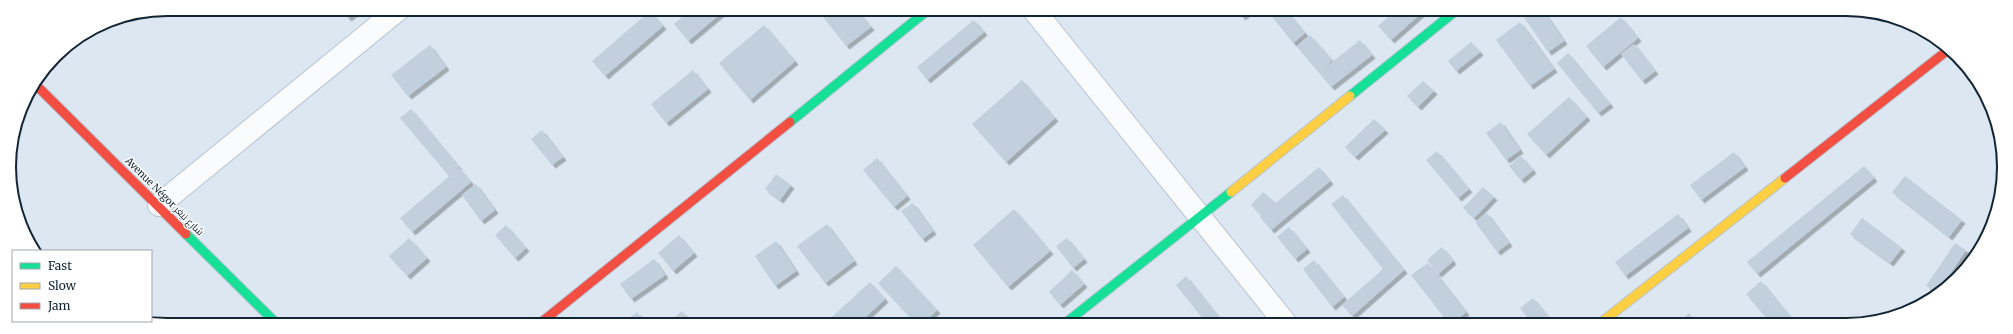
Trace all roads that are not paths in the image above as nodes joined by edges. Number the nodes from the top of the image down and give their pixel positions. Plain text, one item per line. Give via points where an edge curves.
1 (390, 16) edge
2 (920, 16) edge
3 (1039, 16) edge
4 (1449, 16) edge
5 (1945, 52) edge
6 (38, 87) edge
7 (159, 205) junction
8 (1200, 217) junction
9 (271, 318) edge
10 (547, 318) edge
11 (1072, 318) edge
12 (1281, 318) edge
13 (1607, 318) edge

1 - 7 street
2 - 10 street
3 - 8 street
4 - 8 street
5 - 13 street
6 - 7 street, Avenue Négor شارع نيغر
7 - 9 street, Avenue Négor شارع نيغر
8 - 11 street
8 - 12 street

